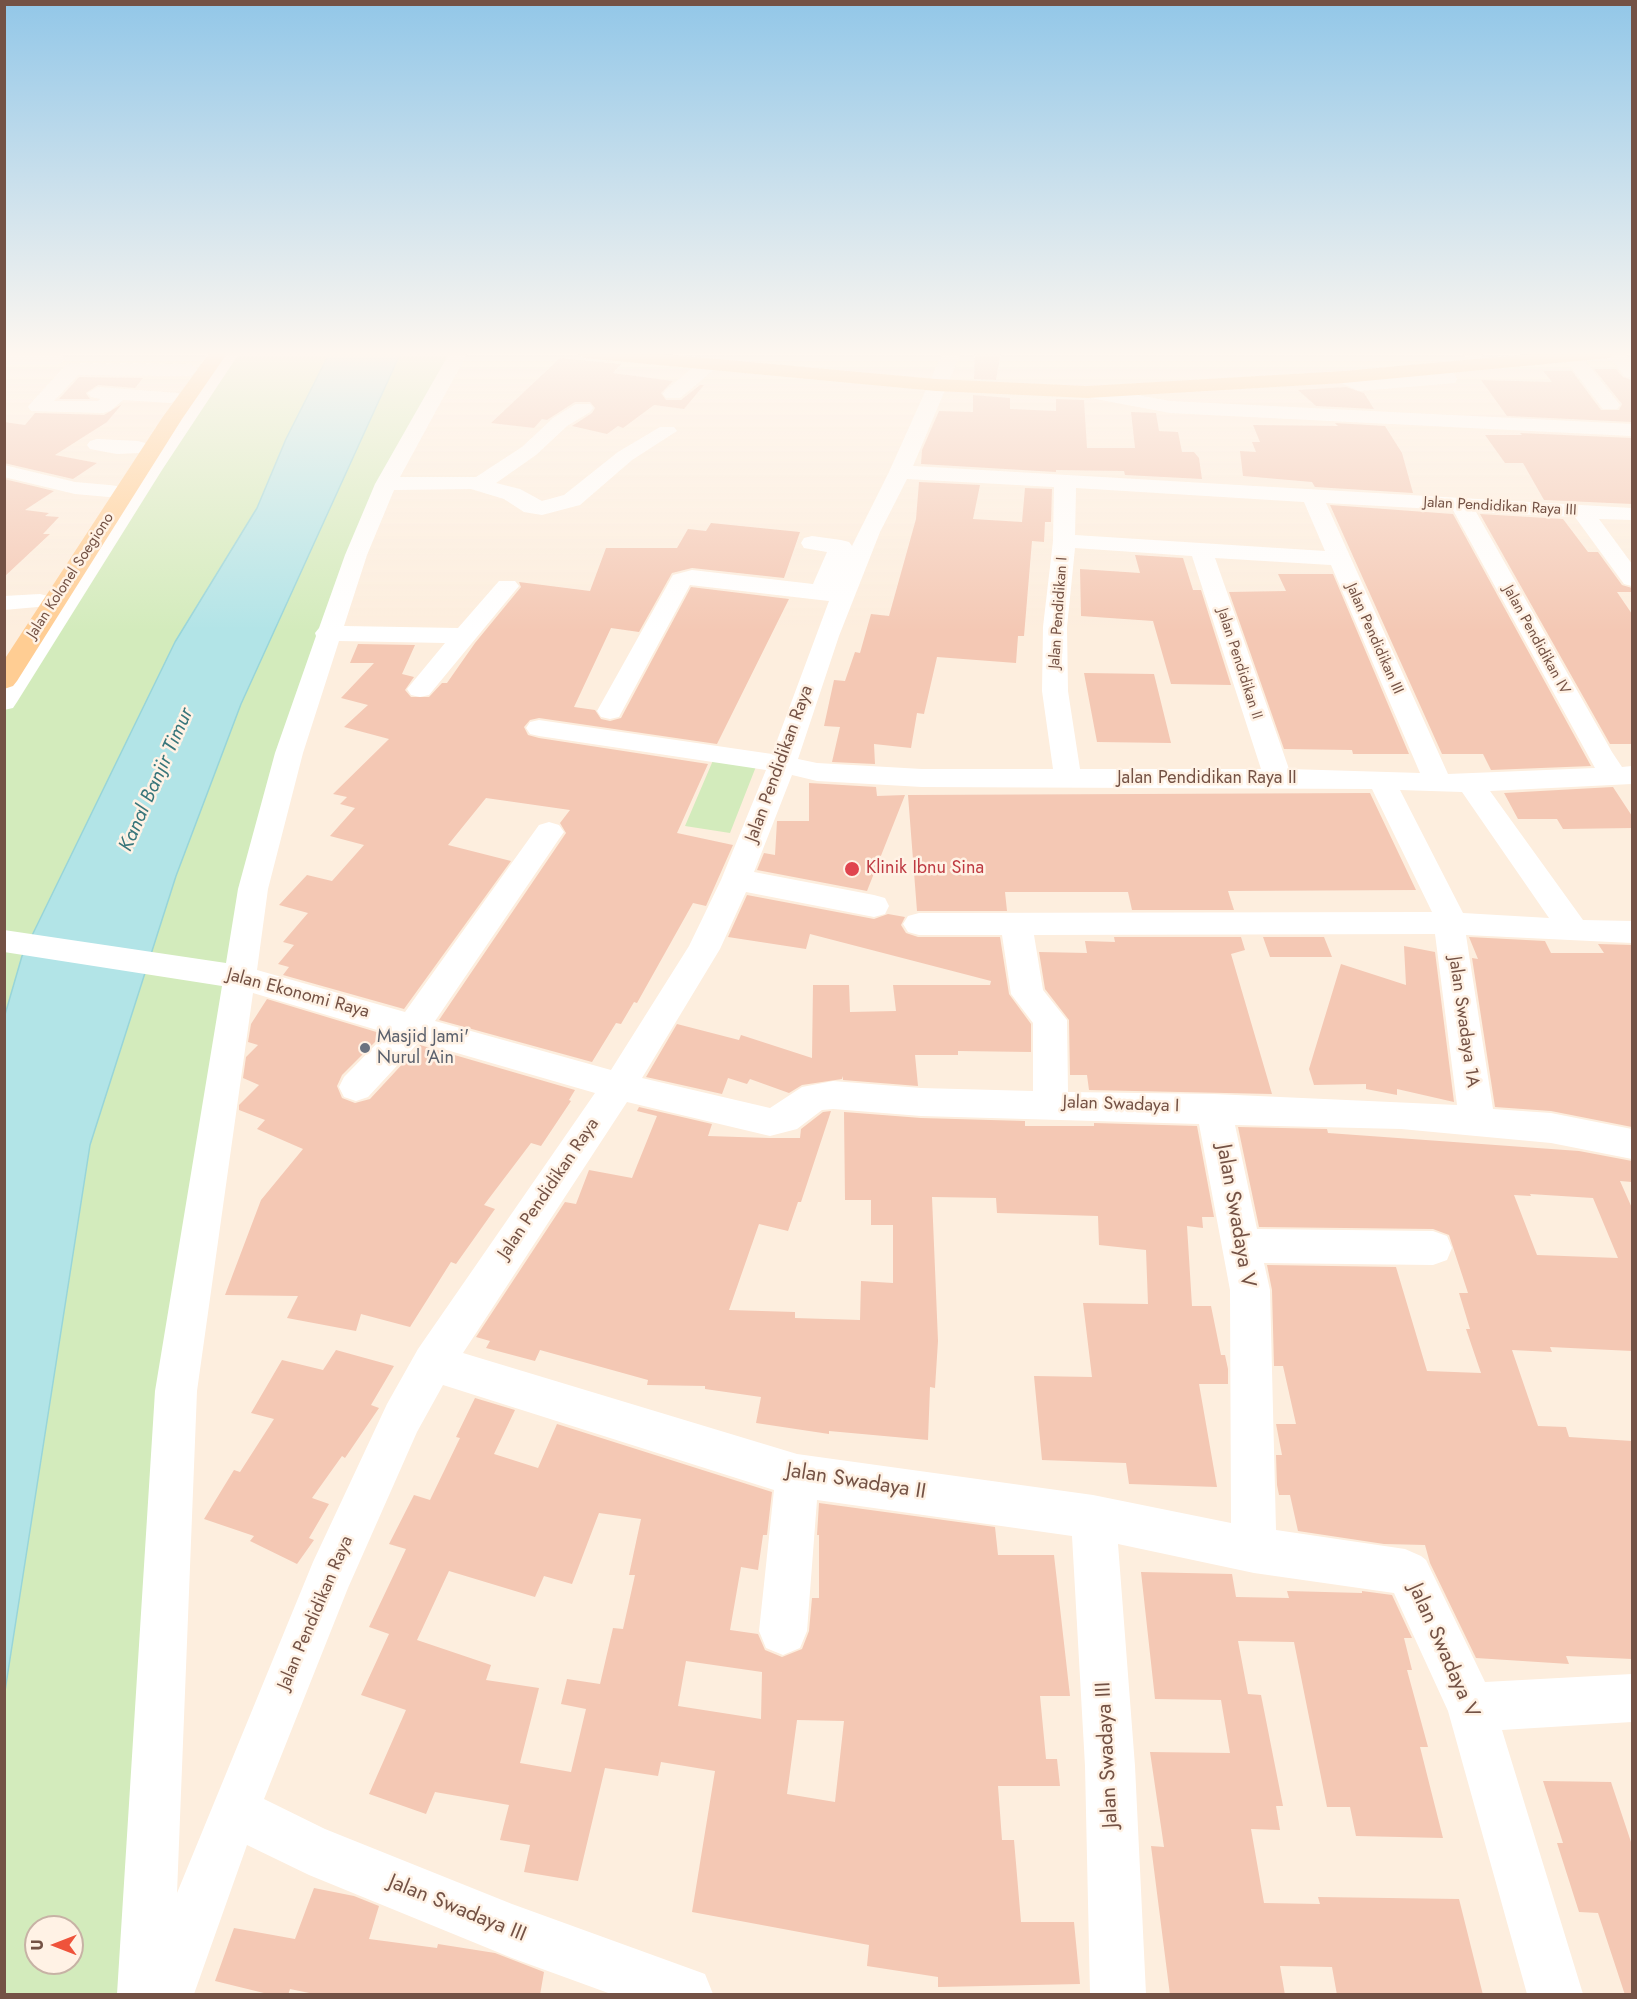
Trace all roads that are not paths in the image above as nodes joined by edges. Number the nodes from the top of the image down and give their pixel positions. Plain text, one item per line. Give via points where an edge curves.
1 (100, 445) edge
2 (155, 445) edge
3 (168, 445) edge
4 (407, 445) edge
5 (535, 445) edge
6 (643, 445) edge
7 (911, 445) edge
8 (138, 447) joint
9 (4, 471) edge
10 (900, 472) junction
11 (1065, 483) junction
12 (386, 484) junction
13 (478, 485) junction
14 (109, 491) junction
15 (1312, 496) junction
16 (1461, 505) junction
17 (1582, 511) junction
18 (1632, 514) edge
19 (1064, 540) junction
20 (812, 543) dead end
21 (852, 548) junction
22 (1201, 549) junction
23 (1339, 559) junction
24 (1632, 579) edge
25 (507, 586) dead end
26 (832, 594) junction
27 (40, 601) junction
28 (4, 603) edge
29 (327, 633) junction
30 (463, 636) junction
31 (4, 654) edge
32 (4, 681) edge
33 (420, 689) dead end
34 (4, 702) edge
35 (610, 711) dead end
36 (539, 728) dead end
37 (782, 765) junction
38 (1623, 775) edge
39 (1278, 778) junction
40 (1068, 779) junction
41 (1381, 780) junction
42 (1438, 782) junction
43 (1470, 783) junction
44 (549, 832) dead end
45 (736, 880) junction
46 (874, 906) dead end
47 (1016, 923) junction
48 (1450, 923) junction
49 (919, 924) dead end
50 (1574, 931) junction
51 (1632, 932) edge
52 (4, 941) edge
53 (227, 974) junction
54 (414, 1026) junction
55 (619, 1086) junction
56 (356, 1087) dead end
57 (1051, 1103) junction
58 (1215, 1108) junction
59 (1477, 1121) junction
60 (1632, 1144) edge
61 (1241, 1246) junction
62 (1433, 1248) dead end
63 (433, 1363) junction
64 (797, 1476) junction
65 (1093, 1517) junction
66 (1254, 1550) junction
67 (783, 1631) dead end
68 (1632, 1698) edge
69 (1471, 1707) junction
70 (234, 1811) junction
71 (145, 1995) edge
72 (166, 1995) edge
73 (685, 1995) edge
74 (1118, 1995) edge
75 (1555, 1995) edge

1 - 8 street
2 - 32 main road, Jalan Kolonel Soegiono
3 - 34 street
4 - 12 street
5 - 13 street
6 - 13 street via 567,503 536,508 512,494
7 - 10 street, Jalan Pendidikan Raya
8 - 14 main road, Jalan Kolonel Soegiono
9 - 14 street via 75,488
10 - 11 street, Jalan Pendidikan Raya III
10 - 21 street, Jalan Pendidikan Raya
11 - 15 street, Jalan Pendidikan Raya III
11 - 19 street, Jalan Pendidikan I
12 - 13 street
12 - 29 street
14 - 27 main road, Jalan Kolonel Soegiono
15 - 16 street, Jalan Pendidikan Raya III
15 - 23 street, Jalan Pendidikan III
16 - 17 street, Jalan Pendidikan Raya III
16 - 38 street, Jalan Pendidikan IV via 1598,752
17 - 18 street, Jalan Pendidikan Raya III
17 - 24 street
19 - 22 street
19 - 40 street, Jalan Pendidikan I via 1055,627 1055,691
20 - 21 street
21 - 26 street, Jalan Pendidikan Raya
22 - 23 street
22 - 39 street, Jalan Pendidikan II
23 - 42 street, Jalan Pendidikan III
25 - 30 street
26 - 35 street via 692,577 681,580
26 - 37 street, Jalan Pendidikan Raya
27 - 28 street
27 - 31 main road, Jalan Kolonel Soegiono
29 - 30 street
29 - 53 street
30 - 33 street
36 - 37 street, Jalan Pendidikan Raya II
37 - 40 street, Jalan Pendidikan Raya II via 817,772 912,777
37 - 45 street, Jalan Pendidikan Raya
38 - 43 street, Jalan Pendidikan Raya II
39 - 40 street, Jalan Pendidikan Raya II
39 - 41 street, Jalan Pendidikan Raya II
41 - 42 street, Jalan Pendidikan Raya II
41 - 48 street, Jalan Swadaya 1A
42 - 43 street, Jalan Pendidikan Raya II
43 - 50 street
44 - 54 street
45 - 46 street
45 - 55 street, Jalan Pendidikan Raya via 704,949
47 - 48 street
47 - 49 street
47 - 57 street via 1027,994 1050,1020
48 - 50 street
48 - 59 street, Jalan Swadaya 1A
50 - 51 street
52 - 53 street, Jalan Ekonomi Raya
53 - 54 street, Jalan Ekonomi Raya
53 - 71 street via 176,1391
54 - 55 street, Jalan Ekonomi Raya
54 - 56 street
55 - 57 street, Jalan Swadaya I via 770,1122 784,1119 814,1097 833,1095
55 - 63 street, Jalan Pendidikan Raya
57 - 58 street, Jalan Swadaya I
58 - 59 street, Jalan Swadaya I
58 - 61 street, Jalan Swadaya V
59 - 60 street, Jalan Swadaya I via 1551,1128
61 - 62 street
61 - 66 street, Jalan Swadaya V via 1250,1290
63 - 64 street, Jalan Swadaya II
63 - 70 street, Jalan Pendidikan Raya via 402,1418 329,1578
64 - 65 street, Jalan Swadaya II
64 - 67 street
65 - 66 street, Jalan Swadaya II
65 - 74 street, Jalan Swadaya III via 1110,1766
66 - 69 street, Jalan Swadaya V via 1405,1572
68 - 69 street
69 - 75 street, Jalan Swadaya V
70 - 72 street, Jalan Pendidikan Raya
70 - 73 street, Jalan Swadaya III via 309,1849

